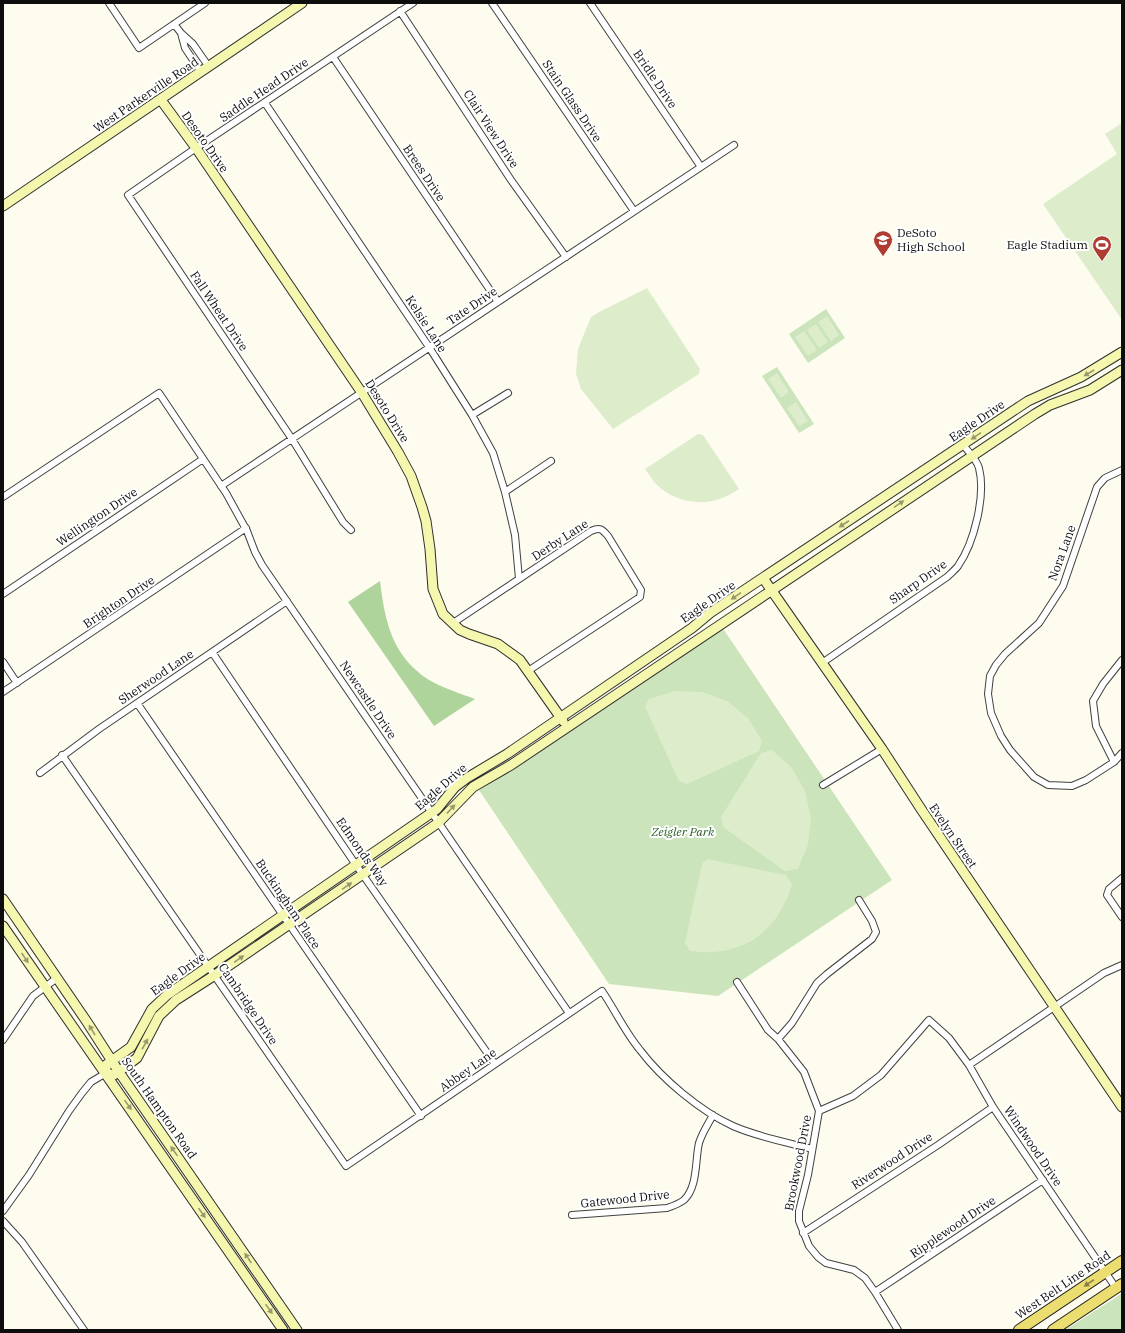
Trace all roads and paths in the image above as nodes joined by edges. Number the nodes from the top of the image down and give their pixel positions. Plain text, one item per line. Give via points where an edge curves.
1 (109, 3) edge
2 (206, 3) edge
3 (302, 3) edge
4 (413, 3) edge
5 (492, 3) edge
6 (590, 3) edge
7 (400, 11) junction
8 (174, 24) junction
9 (333, 57) junction
10 (205, 70) junction
11 (161, 100) junction
12 (265, 102) junction
13 (734, 144) dead end
14 (196, 148) junction
15 (701, 167) junction
16 (128, 195) joint
17 (3, 206) edge
18 (634, 211) junction
19 (566, 256) junction
20 (498, 302) junction
21 (429, 348) junction
22 (1122, 352) edge
23 (1122, 370) edge
24 (362, 393) junction
25 (508, 393) dead end
26 (472, 415) junction
27 (292, 439) junction
28 (963, 445) junction
29 (972, 456) junction
30 (203, 460) junction
31 (551, 461) dead end
32 (1122, 470) edge
33 (221, 486) junction
34 (505, 492) junction
35 (3, 496) edge
36 (859, 515) junction
37 (867, 526) junction
38 (246, 528) junction
39 (351, 530) dead end
40 (763, 578) junction
41 (519, 579) junction
42 (771, 589) junction
43 (3, 594) edge
44 (287, 601) junction
45 (706, 616) junction
46 (453, 623) junction
47 (714, 628) junction
48 (212, 652) junction
49 (1122, 660) edge
50 (3, 662) edge
51 (822, 663) junction
52 (634, 667) junction
53 (528, 671) junction
54 (17, 683) junction
55 (3, 692) edge
56 (137, 703) junction
57 (590, 712) junction
58 (560, 717) junction
59 (567, 727) junction
60 (882, 749) junction
61 (1122, 753) edge
62 (62, 755) junction
63 (1114, 762) junction
64 (40, 773) dead end
65 (467, 778) junction
66 (823, 785) dead end
67 (473, 787) junction
68 (432, 813) junction
69 (438, 823) junction
70 (356, 865) junction
71 (364, 874) junction
72 (1122, 878) edge
73 (3, 899) edge
74 (859, 900) dead end
75 (282, 916) junction
76 (1122, 917) edge
77 (289, 925) junction
78 (3, 926) edge
79 (1122, 965) edge
80 (209, 966) junction
81 (215, 975) junction
82 (57, 978) junction
83 (737, 982) dead end
84 (45, 988) junction
85 (1054, 1008) junction
86 (569, 1013) junction
87 (778, 1039) junction
88 (3, 1040) edge
89 (112, 1061) junction
90 (495, 1064) junction
91 (969, 1065) junction
92 (119, 1072) junction
93 (106, 1073) junction
94 (993, 1107) junction
95 (1122, 1107) edge
96 (819, 1110) junction
97 (713, 1115) junction
98 (421, 1116) junction
99 (812, 1149) junction
100 (346, 1166) joint
101 (192, 1176) junction
102 (1043, 1180) junction
103 (182, 1184) junction
104 (3, 1212) edge
105 (572, 1215) dead end
106 (3, 1220) edge
107 (803, 1233) junction
108 (1122, 1261) edge
109 (1106, 1272) junction
110 (1119, 1286) edge
111 (270, 1290) junction
112 (875, 1292) junction
113 (260, 1296) junction
114 (899, 1329) edge
115 (84, 1330) edge
116 (283, 1330) edge
117 (297, 1330) edge
118 (1019, 1330) edge
119 (1053, 1330) edge

1 - 8 street via 139,48
2 - 8 street
3 - 10 street, West Parkerville Road
4 - 7 street, Saddle Head Drive
5 - 18 street, Stain Glass Drive
6 - 15 street, Bridle Drive
7 - 9 street, Saddle Head Drive
7 - 19 street, Clair View Drive via 511,180
8 - 10 street via 181,33 185,48
9 - 12 street, Saddle Head Drive
9 - 20 street, Brees Drive
10 - 11 street, West Parkerville Road
11 - 14 street, Desoto Drive
11 - 17 street, West Parkerville Road
12 - 14 street, Saddle Head Drive
12 - 21 street, Kelsie Lane
13 - 15 street, Tate Drive
14 - 16 street, Saddle Head Drive
14 - 24 street, Desoto Drive
15 - 18 street, Tate Drive
16 - 27 street, Fall Wheat Drive
18 - 19 street, Tate Drive
19 - 20 street, Tate Drive
20 - 21 street, Tate Drive
21 - 24 street, Tate Drive
21 - 26 street, Kelsie Lane
22 -> 28 street, Eagle Drive via 1081,377 1028,401
23 - 29 street, Eagle Drive via 1090,390 1050,405
24 - 27 street, Tate Drive
24 - 46 street, Desoto Drive via 411,476 426,521 433,589 443,614
25 - 26 street
26 - 34 street, Kelsie Lane via 492,452
27 - 33 street, Tate Drive
27 - 39 street, Fall Wheat Drive
28 - 29 street, Sharp Drive
28 - 36 street, Eagle Drive
37 -> 29 street, Eagle Drive
29 - 51 street, Sharp Drive via 979,467 979,508 970,545 957,568
30 - 33 street, Newcastle Drive
30 - 35 street, Newcastle Drive via 159,393
30 - 43 street, Wellington Drive
31 - 34 street
32 - 63 street, Nora Lane via 1105,478 1097,486 1063,586 1039,623 996,665 990,676 988,694 990,713 1010,750 1024,767 1048,785 1072,786
33 - 38 street, Newcastle Drive
34 - 41 street, Kelsie Lane via 515,535
36 - 37 street
36 -> 40 street, Eagle Drive
37 - 42 street, Eagle Drive
38 - 44 street, Newcastle Drive via 254,552
38 - 54 street, Brighton Drive
40 - 42 street, Evelyn Street
40 -> 45 street, Eagle Drive
41 - 46 street, Derby Lane
41 - 53 street, Derby Lane via 598,528 608,536 641,590 640,597 634,602
42 - 47 street, Eagle Drive
42 - 51 street, Evelyn Street
44 - 48 street, Sherwood Lane
44 - 68 street, Newcastle Drive
45 - 47 street
45 - 52 street, Eagle Drive
46 - 53 street, Desoto Drive via 460,630 498,644 520,660
47 - 57 street, Eagle Drive
48 - 56 street, Sherwood Lane
48 - 70 street, Edmonds Way
49 - 63 street via 1093,701 1096,726
50 - 54 street
51 - 60 street, Evelyn Street
52 - 57 street via 606,693 587,706
52 - 58 street, Eagle Drive
53 - 58 street, Desoto Drive
54 - 55 street, Brighton Drive
56 - 62 street, Sherwood Lane
56 - 75 street, Buckingham Place
57 - 59 street, Eagle Drive
58 - 59 street, Desoto Drive
58 - 65 street, Eagle Drive
59 - 67 street, Eagle Drive
60 - 66 street
60 - 85 street, Evelyn Street
61 - 63 street, Nora Lane
62 - 64 street, Sherwood Lane
62 - 80 street, Cambridge Drive
65 - 67 street
65 - 68 street, Eagle Drive via 455,787
69 -> 67 street, Eagle Drive
68 - 69 street, Newcastle Drive
68 - 70 street, Eagle Drive
69 - 71 street, Eagle Drive
69 - 86 street, Newcastle Drive
70 - 71 street, Edmonds Way
70 - 75 street, Eagle Drive
77 -> 71 street, Eagle Drive
71 - 90 street, Edmonds Way
72 - 76 street via 1109,889 1108,895
73 - 82 street, South Hampton Road
74 - 87 street via 876,932 872,939 817,983 792,1023
75 - 77 street, Buckingham Place
75 - 80 street, Eagle Drive
81 -> 77 street, Eagle Drive
77 - 98 street, Buckingham Place
78 -> 84 street, South Hampton Road
79 - 85 street via 1104,973
80 - 81 street, Cambridge Drive
80 - 89 street, Eagle Drive via 158,1002 131,1047
92 -> 81 street, Eagle Drive via 137,1058 166,1008
81 - 100 street, Cambridge Drive
82 - 84 street
89 -> 82 street, South Hampton Road
83 - 87 street, Brookwood Drive via 768,1030
84 - 88 street via 33,996
84 - 93 street, South Hampton Road
85 - 91 street
85 - 95 street, Evelyn Street
86 - 90 street, Abbey Lane
86 - 97 street, Abbey Lane via 602,991 639,1050 656,1069 681,1092
87 - 96 street, Brookwood Drive via 804,1072
89 - 92 street, South Hampton Road
89 - 93 street, Eagle Drive via 106,1065
90 - 98 street, Abbey Lane
91 - 94 street, Windwood Drive
91 - 96 street, Windwood Drive via 949,1038 929,1020 881,1075 853,1096
92 - 93 street via 114,1075
101 -> 92 street, South Hampton Road
93 -> 103 street, South Hampton Road
93 - 104 street via 91,1082 82,1093
94 - 102 street, Windwood Drive
94 - 107 street, Riverwood Drive
96 - 99 street, Brookwood Drive
97 - 99 street via 757,1135
97 - 105 street, Gatewood Drive via 702,1134 695,1177 684,1200 667,1208
98 - 100 street, Abbey Lane
99 - 107 street, Brookwood Drive via 799,1211
101 - 103 street
111 -> 101 street, South Hampton Road
102 - 109 street, Windwood Drive
102 - 112 street, Ripplewood Drive
103 -> 113 street, South Hampton Road
106 - 115 street via 22,1242
107 - 112 street, Brookwood Drive via 818,1257 826,1263 854,1270
108 - 109 main road, West Belt Line Road
109 - 110 street, Windwood Drive
109 -> 118 main road, West Belt Line Road
110 - 119 main road
111 - 113 street
111 - 117 street, South Hampton Road
112 - 114 street, Brookwood Drive
113 -> 116 street, South Hampton Road

